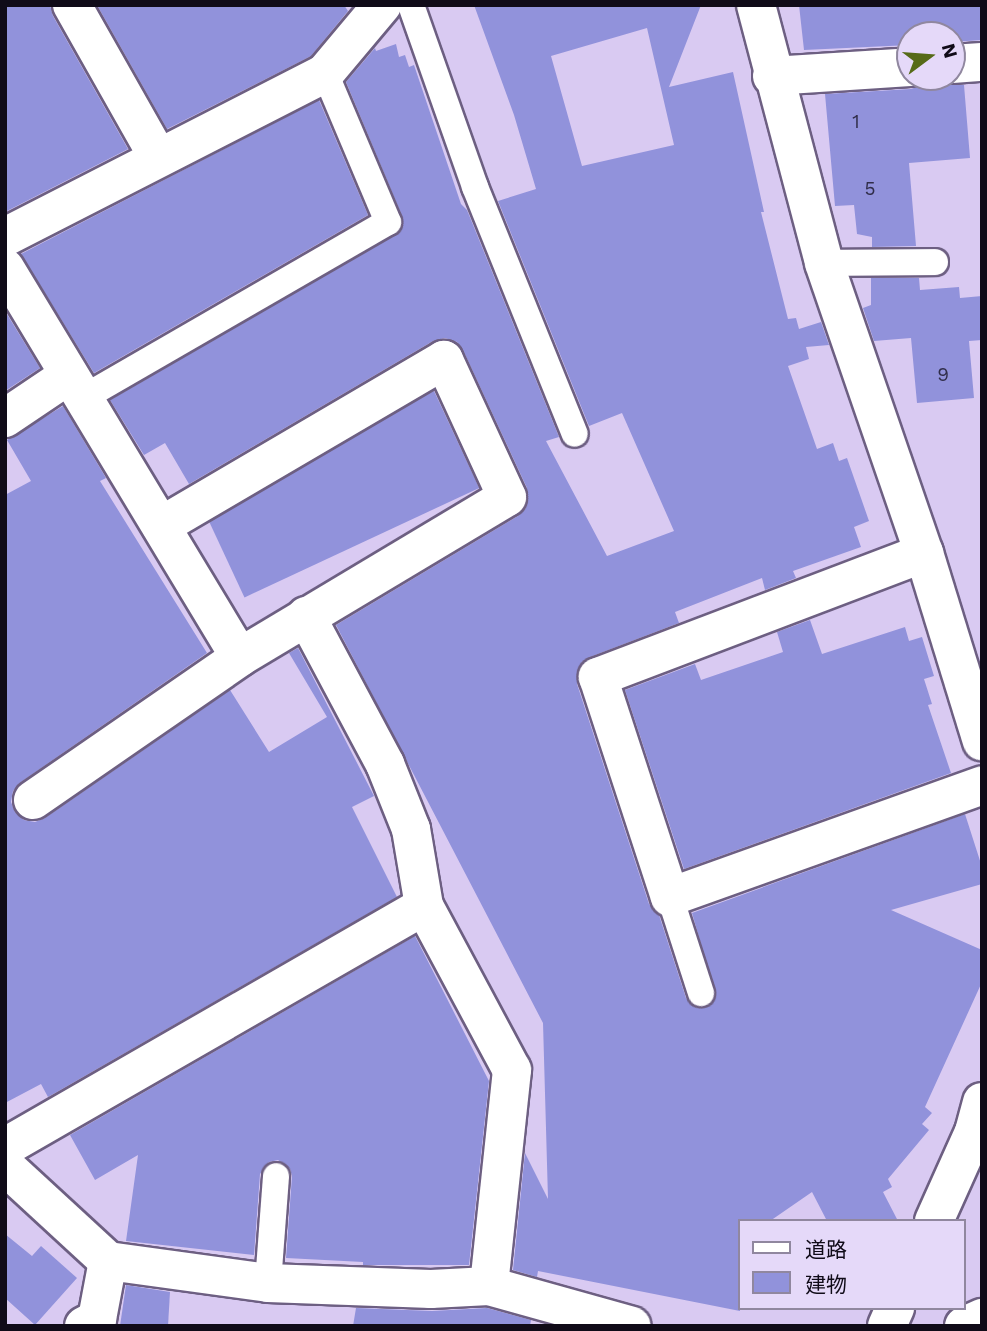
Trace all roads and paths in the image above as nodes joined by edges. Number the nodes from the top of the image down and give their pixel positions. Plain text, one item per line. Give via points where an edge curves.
1 (72, 5) edge
2 (382, 5) edge
3 (411, 5) edge
4 (756, 5) edge
5 (896, 68) edge
6 (324, 73) junction
7 (772, 76) junction
8 (158, 157) junction
9 (5, 237) edge
10 (935, 262) dead end
11 (824, 263) junction
12 (5, 268) edge
13 (76, 387) junction
14 (5, 418) edge
15 (575, 433) dead end
16 (161, 526) junction
17 (924, 553) junction
18 (306, 616) junction
19 (240, 657) junction
20 (982, 741) edge
21 (982, 785) edge
22 (33, 800) dead end
23 (670, 897) junction
24 (424, 906) junction
25 (701, 993) dead end
26 (982, 1102) edge
27 (5, 1147) edge
28 (5, 1166) edge
29 (276, 1176) dead end
30 (935, 1219) edge
31 (108, 1261) junction
32 (268, 1283) junction
33 (489, 1286) junction
34 (894, 1310) edge
35 (982, 1318) edge
36 (84, 1326) edge
37 (632, 1326) edge
38 (887, 1326) edge
39 (964, 1326) edge

1 - 8 street
2 - 6 street
3 - 15 lane via 475,187
4 - 7 street
5 - 7 street
6 - 8 street
6 - 13 lane via 388,222
7 - 11 street
8 - 9 street
10 - 11 lane
11 - 17 street
12 - 13 street
13 - 14 street
13 - 16 street
16 - 18 street via 444,360 507,496
16 - 19 street
17 - 20 street
17 - 23 street via 598,677
18 - 19 street
18 - 24 street via 386,764 411,829
19 - 22 street
21 - 23 street
23 - 25 lane
24 - 27 street
24 - 33 street via 512,1070
26 - 30 street via 974,1132
28 - 31 street
29 - 32 lane
31 - 32 street
31 - 36 street via 97,1319
32 - 33 street via 431,1289
33 - 37 street
34 - 38 street
35 - 39 street

